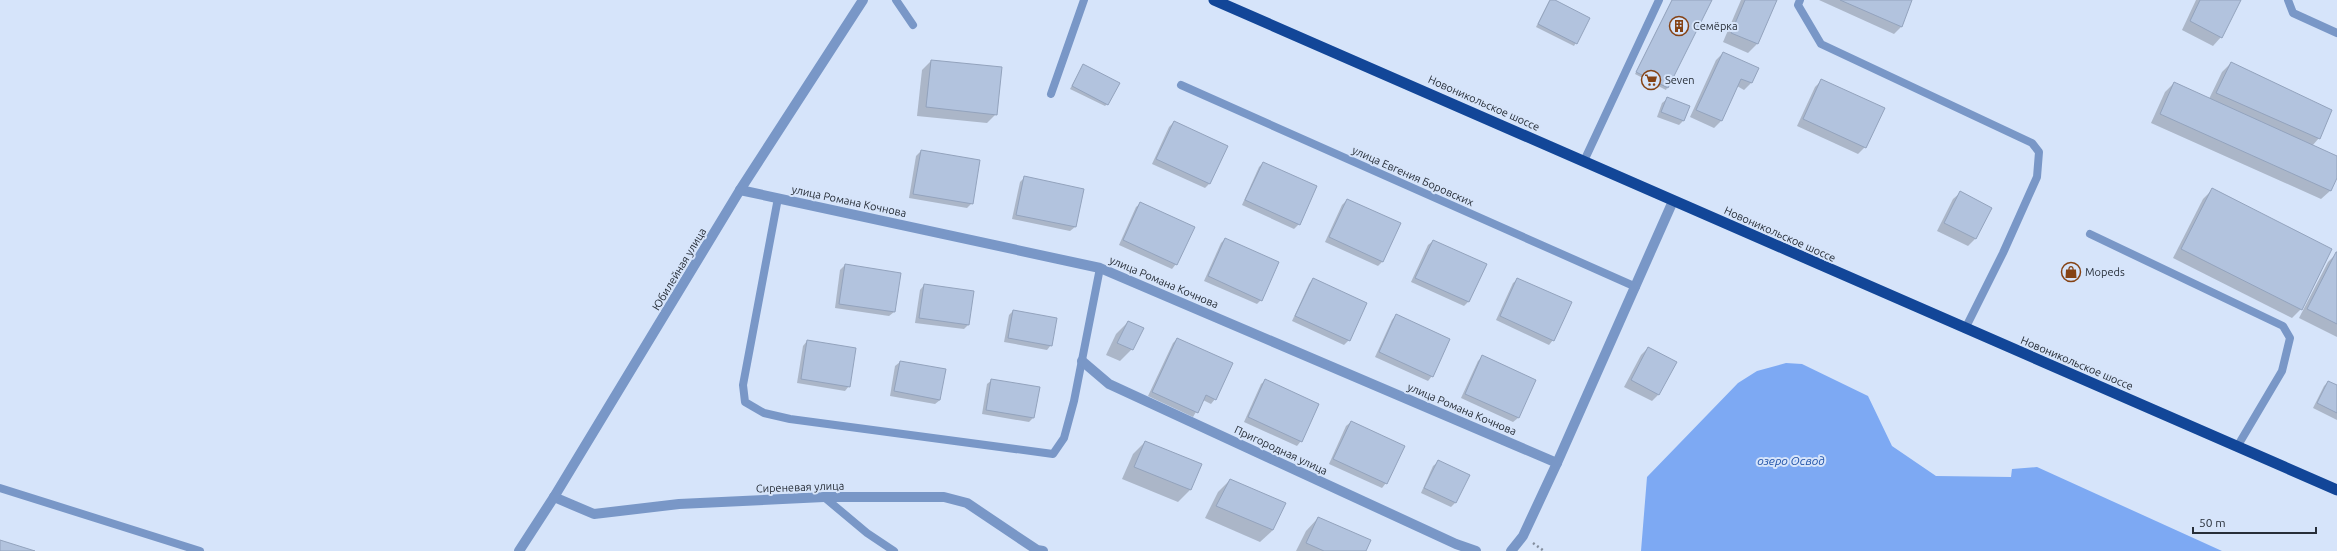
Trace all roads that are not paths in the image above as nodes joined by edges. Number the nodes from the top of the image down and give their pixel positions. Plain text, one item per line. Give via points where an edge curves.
1 (863, 0) edge
2 (896, 0) edge
3 (1084, 0) edge
4 (1214, 0) edge
5 (1659, 0) edge
6 (1800, 0) edge
7 (2288, 0) edge
8 (913, 25) dead end
9 (2337, 33) edge
10 (1181, 85) dead end
11 (1051, 94) dead end
12 (1584, 161) junction
13 (740, 190) junction
14 (778, 198) junction
15 (1673, 201) junction
16 (2090, 234) dead end
17 (1100, 268) junction
18 (1636, 287) junction
19 (1965, 328) junction
20 (1082, 361) junction
21 (2237, 447) junction
22 (1557, 463) junction
23 (0, 488) edge
24 (2337, 490) edge
25 (554, 497) junction
26 (824, 497) junction
27 (200, 551) edge
28 (518, 551) edge
29 (894, 551) edge
30 (1039, 551) edge
31 (1476, 551) edge
32 (1512, 551) edge

1 - 13 street, Юбилейная улица
2 - 8 lane
3 - 11 lane
4 - 12 highway, Новоникольское шоссе
5 - 12 lane
6 - 19 lane via 1798,5 1821,44 2032,143 2039,152 2037,177 2003,253
7 - 9 lane via 2293,13
10 - 18 lane, улица Евгения Боровских
12 - 15 highway, Новоникольское шоссе
13 - 14 street, улица Романа Кочнова
13 - 25 street, Юбилейная улица
14 - 17 street, улица Романа Кочнова
14 - 20 lane via 743,385 745,402 764,413 790,419 1053,454 1064,438
15 - 18 street
15 - 19 highway, Новоникольское шоссе
16 - 21 lane via 2283,326 2290,338 2282,371
17 - 20 lane
17 - 22 street, улица Романа Кочнова
18 - 22 street
19 - 21 highway, Новоникольское шоссе
20 - 31 street, Пригородная улица via 1109,384
21 - 24 highway, Новоникольское шоссе
22 - 32 street via 1522,536
23 - 27 lane
25 - 26 street, Сиреневая улица via 594,514 679,504
25 - 28 street, Юбилейная улица
26 - 29 lane via 867,533
26 - 30 street, Сиреневая улица via 944,497 968,503

